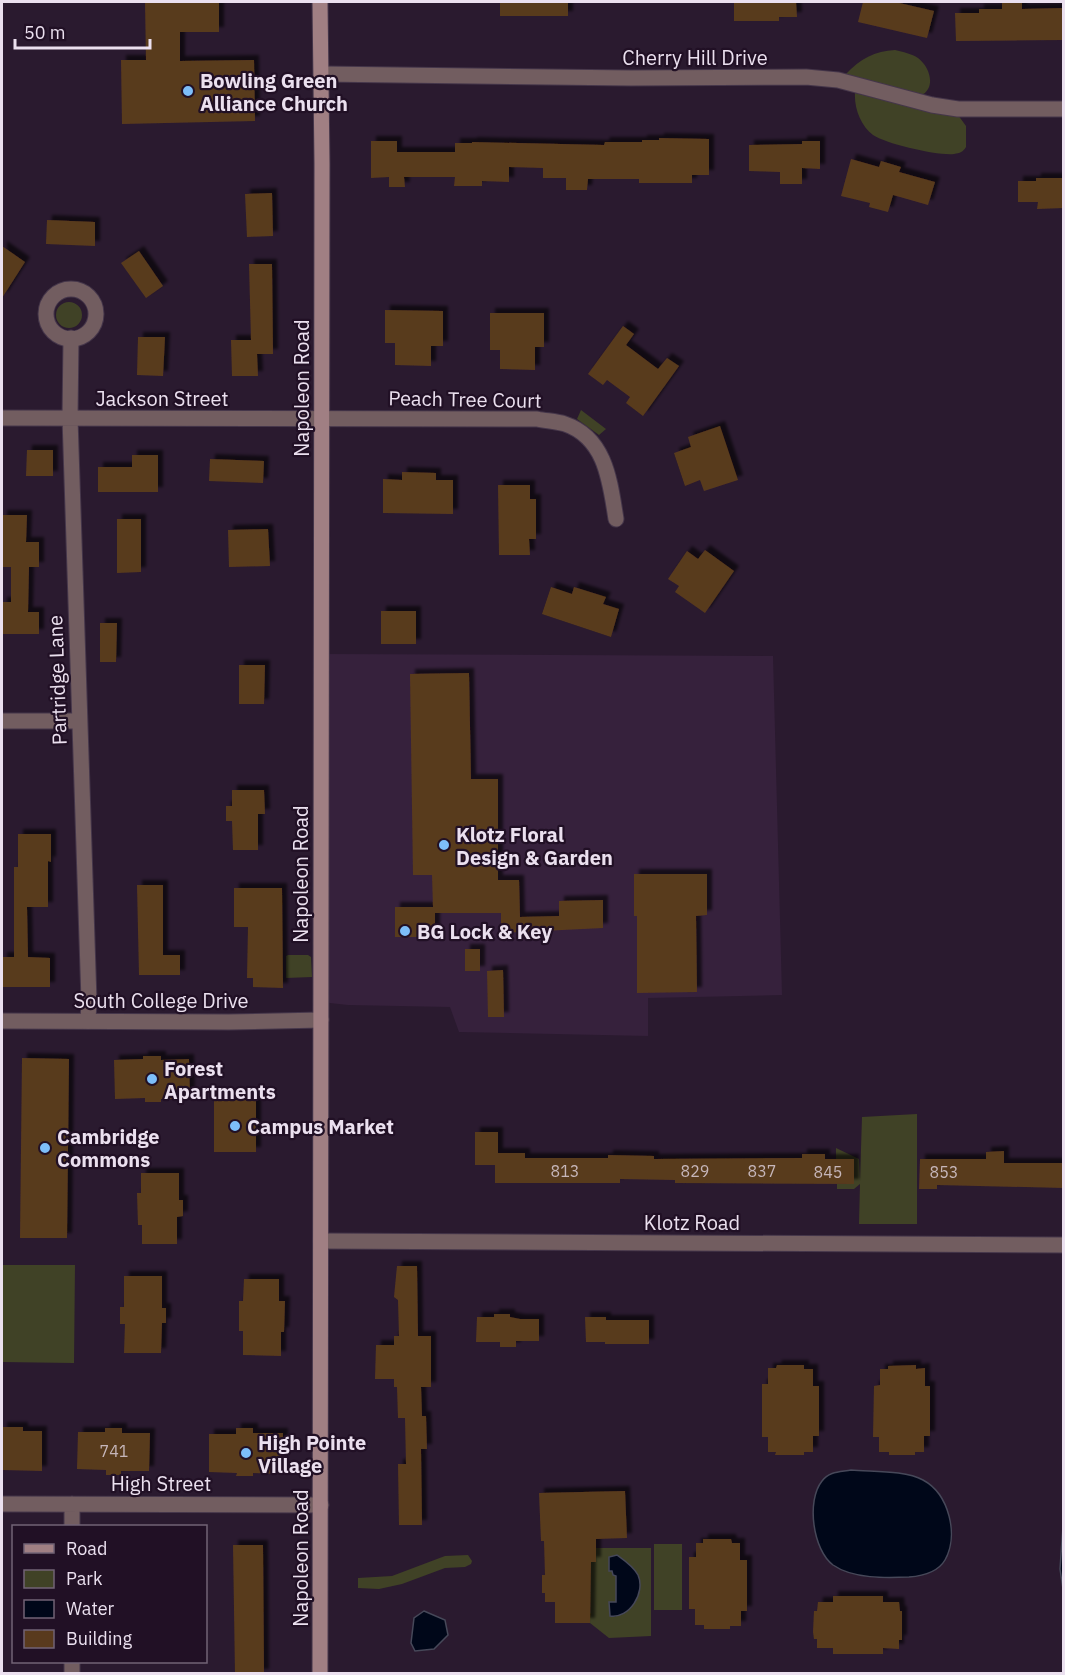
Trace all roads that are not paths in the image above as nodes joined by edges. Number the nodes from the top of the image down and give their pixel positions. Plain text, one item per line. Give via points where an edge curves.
1 (320, 2) edge
2 (322, 74) junction
3 (1064, 110) edge
4 (71, 338) dead end
5 (2, 418) edge
6 (70, 418) junction
7 (322, 419) junction
8 (616, 519) dead end
9 (79, 721) junction
10 (2, 722) edge
11 (321, 1020) junction
12 (88, 1021) junction
13 (2, 1022) edge
14 (321, 1241) junction
15 (1064, 1245) edge
16 (2, 1504) edge
17 (72, 1504) junction
18 (321, 1505) junction
19 (72, 1525) edge
20 (320, 1674) edge

1 - 2 main road, Napoleon Road
2 - 3 street, Cherry Hill Drive via 806,77 838,80 958,109
2 - 7 main road, Napoleon Road
4 - 6 street, Partridge Lane
5 - 6 street, Jackson Street
6 - 7 street, Jackson Street
6 - 9 street, Partridge Lane
7 - 8 street, Peach Tree Court via 537,419 563,423 577,429 600,451
7 - 11 main road, Napoleon Road
9 - 10 street
9 - 12 street, Partridge Lane
11 - 12 street, South College Drive
11 - 14 main road, Napoleon Road
12 - 13 street, South College Drive
14 - 15 street, Klotz Road
14 - 18 main road, Napoleon Road
16 - 17 street, High Street
17 - 18 street, High Street
17 - 19 street
18 - 20 main road, Napoleon Road

